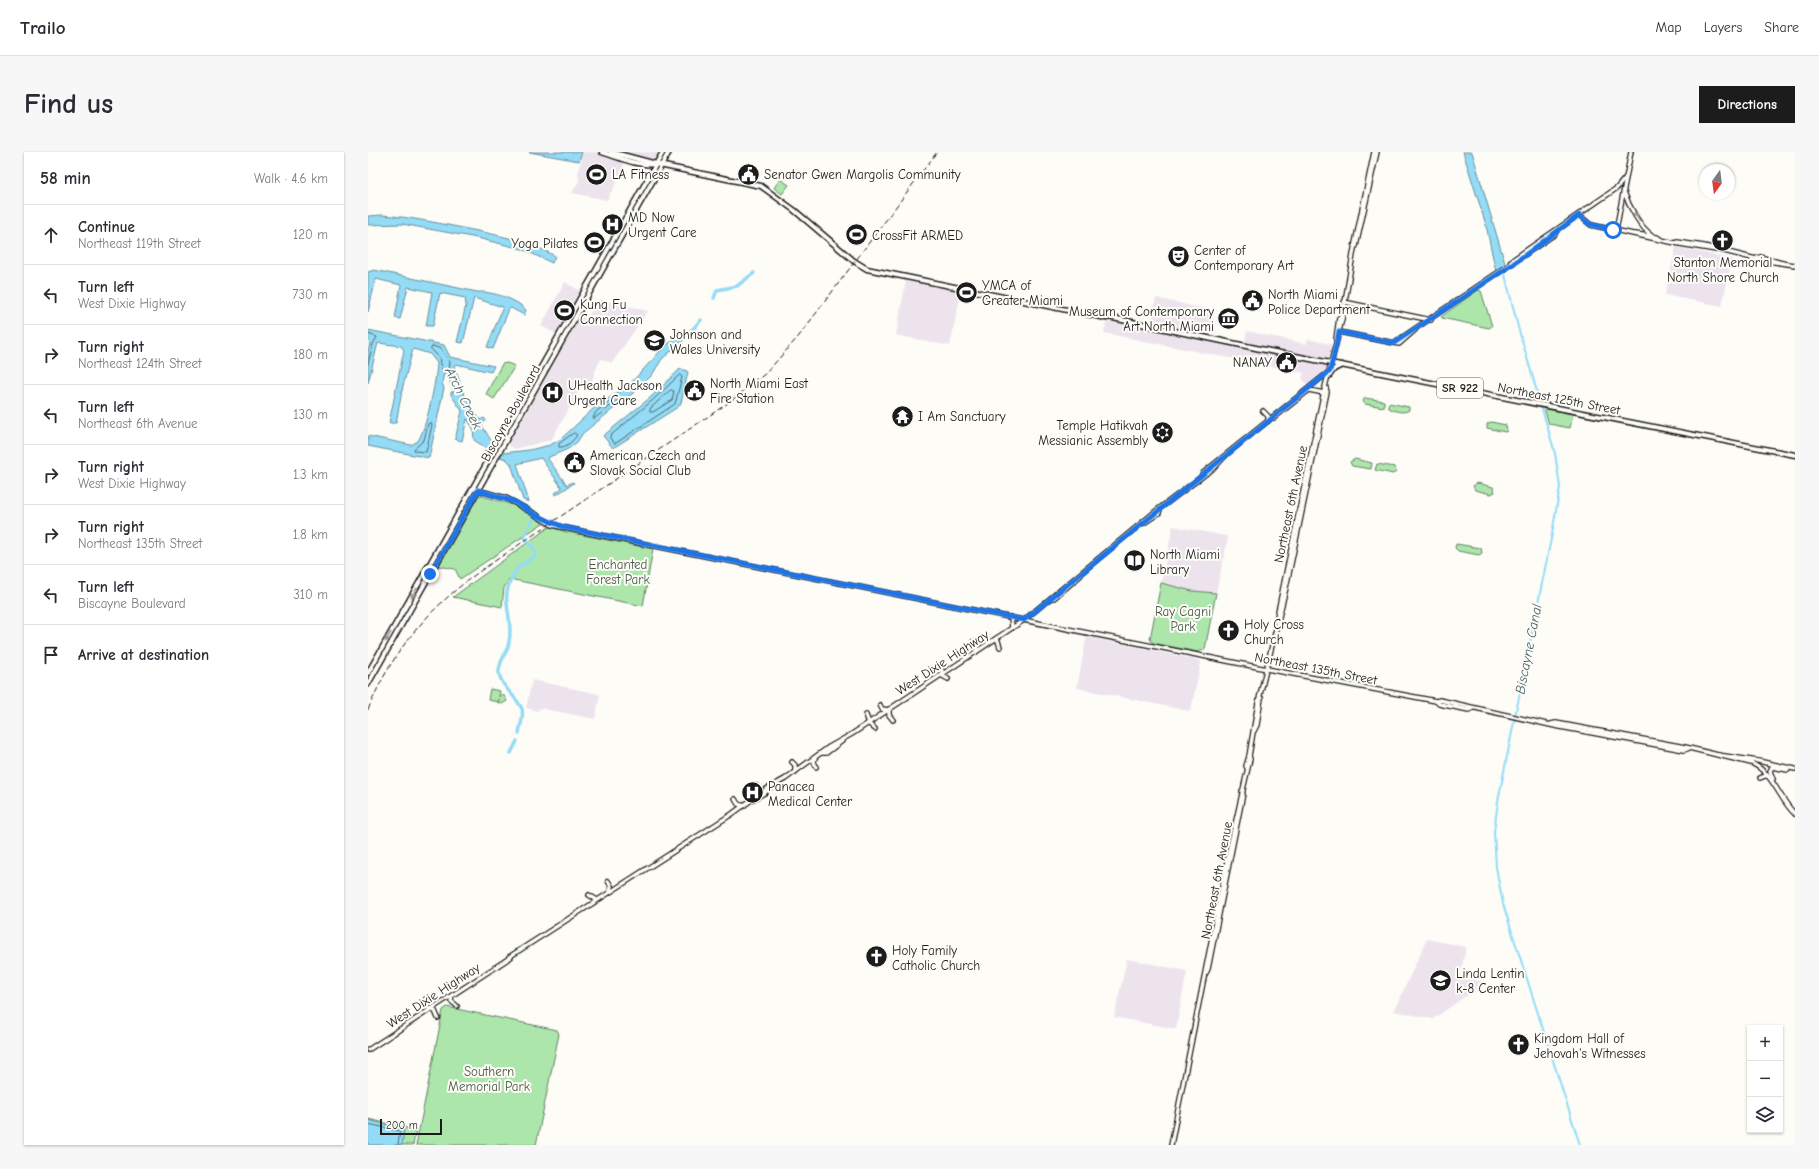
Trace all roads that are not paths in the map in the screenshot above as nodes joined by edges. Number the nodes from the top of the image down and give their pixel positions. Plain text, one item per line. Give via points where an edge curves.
1 (602, 152) edge
2 (611, 152) edge
3 (663, 152) edge
4 (669, 152) edge
5 (1376, 152) edge
6 (1631, 152) edge
7 (634, 158) junction
8 (628, 160) junction
9 (646, 164) junction
10 (659, 164) junction
11 (650, 174) junction
12 (1626, 177) junction
13 (1618, 187) junction
14 (1623, 193) junction
15 (1579, 215) junction
16 (1616, 230) junction
17 (1635, 234) junction
18 (1653, 236) junction
19 (1660, 239) junction
20 (1795, 265) edge
21 (591, 281) junction
22 (590, 291) junction
23 (584, 292) junction
24 (585, 301) junction
25 (1344, 302) junction
26 (1341, 316) junction
27 (1419, 318) junction
28 (1431, 320) junction
29 (1420, 327) junction
30 (1339, 332) junction
31 (1336, 339) junction
32 (1331, 363) junction
33 (1342, 365) junction
34 (1329, 373) junction
35 (1326, 388) junction
36 (1324, 393) junction
37 (1263, 411) dead end
38 (1270, 420) junction
39 (1317, 423) junction
40 (1319, 430) junction
41 (499, 449) junction
42 (1795, 455) edge
43 (1306, 484) junction
44 (476, 489) junction
45 (1160, 509) junction
46 (1143, 524) junction
47 (449, 531) junction
48 (453, 534) junction
49 (1123, 540) junction
50 (1123, 545) dead end
51 (428, 573) junction
52 (1280, 602) junction
53 (1282, 607) junction
54 (1033, 612) junction
55 (1011, 617) junction
56 (1024, 620) junction
57 (1036, 623) junction
58 (1277, 624) junction
59 (1012, 628) junction
60 (996, 638) junction
61 (973, 642) dead end
62 (1000, 647) dead end
63 (976, 652) junction
64 (938, 666) dead end
65 (1267, 669) junction
66 (368, 673) edge
67 (941, 675) junction
68 (948, 679) dead end
69 (368, 684) edge
70 (880, 705) dead end
71 (888, 710) junction
72 (866, 715) dead end
73 (893, 720) dead end
74 (868, 723) junction
75 (1551, 724) junction
76 (875, 729) dead end
77 (1670, 744) junction
78 (1657, 745) junction
79 (1687, 749) junction
80 (1717, 755) junction
81 (815, 758) junction
82 (792, 762) dead end
83 (1746, 762) junction
84 (1763, 764) dead end
85 (816, 767) dead end
86 (1795, 770) edge
87 (795, 772) junction
88 (1770, 777) junction
89 (1760, 778) dead end
90 (1776, 785) junction
91 (756, 786) dead end
92 (767, 790) junction
93 (1242, 791) junction
94 (759, 794) junction
95 (755, 798) junction
96 (735, 799) dead end
97 (744, 806) junction
98 (1795, 814) edge
99 (1234, 824) junction
100 (1231, 855) junction
101 (608, 881) dead end
102 (1223, 881) junction
103 (621, 886) junction
104 (610, 891) junction
105 (589, 895) dead end
106 (605, 895) junction
107 (597, 900) junction
108 (1221, 904) junction
109 (1216, 912) junction
110 (1214, 937) junction
111 (1206, 973) junction
112 (452, 995) junction
113 (426, 999) dead end
114 (457, 1006) dead end
115 (428, 1009) junction
116 (438, 1018) dead end
117 (368, 1050) edge
118 (1171, 1145) edge

1 - 8 main road, SR 922
2 - 7 main road, SR 922
3 - 10 main road, Biscayne Boulevard
4 - 10 main road, Biscayne Boulevard
5 - 25 main road, Northeast 6th Avenue
6 - 12 main road
7 - 8 main road
7 - 10 main road, SR 922
8 - 9 main road, SR 922
9 - 10 main road, SR 922
9 - 11 main road
10 - 11 main road, Biscayne Boulevard
10 - 22 main road, Biscayne Boulevard
10 - 32 main road, Northeast 125th Street / SR 922 via 760,185 867,269
11 - 21 main road, Biscayne Boulevard
12 - 13 main road
12 - 14 main road
13 - 14 main road
13 - 15 main road
14 - 16 main road
18 -> 14 main road via 1645,229
15 - 16 main road via 1589,224
15 - 28 main road
16 - 17 main road
17 - 18 main road
17 - 19 main road
18 - 19 main road
19 - 20 main road
21 - 22 main road
21 - 23 main road, Biscayne Boulevard
22 - 24 main road, Biscayne Boulevard
23 - 24 main road
23 - 41 main road, Biscayne Boulevard
24 - 41 main road, Biscayne Boulevard
25 - 26 main road, Northeast 6th Avenue
25 - 27 main road
26 - 30 main road, Northeast 6th Avenue
26 - 31 main road, Northeast 6th Avenue
27 - 28 main road
27 - 29 main road
28 - 29 main road
29 - 30 main road via 1396,344
30 - 31 main road, Northeast 6th Avenue
31 - 32 main road, Northeast 6th Avenue
32 - 33 main road, Northeast 125th Street / SR 922
32 - 34 main road, Northeast 6th Avenue
33 - 34 main road
33 - 42 main road, Northeast 125th Street / SR 922
34 - 35 main road, Northeast 6th Avenue
34 - 38 main road, West Dixie Highway
35 - 36 main road, Northeast 6th Avenue
35 - 40 main road, Northeast 6th Avenue
36 - 38 main road, West Dixie Highway via 1309,390
36 - 39 main road, Northeast 6th Avenue
37 - 38 main road
38 - 45 main road, West Dixie Highway
39 - 40 main road
39 - 43 main road, Northeast 6th Avenue
40 - 43 main road, Northeast 6th Avenue
41 - 44 main road, Biscayne Boulevard
43 - 52 main road, Northeast 6th Avenue
43 - 53 main road, Northeast 6th Avenue
44 - 47 main road, Biscayne Boulevard
44 - 48 main road, Biscayne Boulevard
44 - 55 main road, Northeast 135th Street via 515,502 548,523 558,526
45 - 46 main road, West Dixie Highway
45 - 46 main road, West Dixie Highway via 1149,516
46 - 49 main road, West Dixie Highway
47 - 48 main road
47 - 51 main road, Biscayne Boulevard
48 - 51 main road, Biscayne Boulevard
49 - 50 main road
49 - 54 main road, West Dixie Highway
51 -> 66 main road, Biscayne Boulevard
51 - 69 main road, Biscayne Boulevard
52 - 53 main road
52 - 58 main road, Northeast 6th Avenue via 1275,622
53 - 58 main road, Northeast 6th Avenue
54 - 56 main road, West Dixie Highway
54 - 57 main road
55 - 56 main road, Northeast 135th Street
55 - 59 main road
56 - 57 main road, Northeast 135th Street
56 - 59 main road, West Dixie Highway
57 - 65 main road, Northeast 135th Street
58 - 65 main road, Northeast 6th Avenue
59 - 60 main road, West Dixie Highway
60 - 62 main road
60 - 63 main road, West Dixie Highway
61 - 63 main road via 977,646
63 - 67 main road, West Dixie Highway
64 - 67 main road
65 - 75 main road, Northeast 135th Street
65 - 93 main road, Northeast 6th Avenue
67 - 68 main road
67 - 71 main road, West Dixie Highway
70 - 71 main road via 882,709
71 - 73 main road
71 - 74 main road, West Dixie Highway
72 - 74 main road
74 - 76 main road
74 - 81 main road, West Dixie Highway via 831,750
75 - 77 main road
75 - 78 main road
77 - 78 main road
77 - 79 main road
78 - 79 main road
79 - 80 main road
80 - 83 main road
80 - 86 main road
81 - 85 main road
81 - 87 main road, West Dixie Highway
82 - 87 main road via 795,765
83 - 84 main road
83 - 88 main road via 1762,769
86 - 90 main road via 1772,767 1770,772
87 - 92 main road, West Dixie Highway
88 - 89 main road
88 - 90 main road
90 - 98 main road via 1786,804
91 - 94 main road
92 - 94 main road, West Dixie Highway
92 - 95 main road, West Dixie Highway
93 - 99 main road, Northeast 6th Avenue
93 - 100 main road, Northeast 6th Avenue
94 - 95 main road, West Dixie Highway
95 - 97 main road, West Dixie Highway
96 - 97 main road via 738,804
97 - 103 main road, West Dixie Highway
99 - 100 main road
99 - 102 main road, Northeast 6th Avenue
100 - 108 main road, Northeast 6th Avenue
101 - 104 main road
102 - 108 main road
102 - 109 main road, Northeast 6th Avenue
103 - 104 main road, West Dixie Highway
103 - 106 main road, West Dixie Highway
104 - 106 main road, West Dixie Highway
105 - 107 main road
106 - 107 main road, West Dixie Highway
107 - 112 main road, West Dixie Highway
108 - 110 main road, Northeast 6th Avenue
109 - 110 main road
109 - 111 main road, Northeast 6th Avenue
110 - 111 main road, Northeast 6th Avenue
111 - 118 main road, Northeast 6th Avenue
112 - 114 main road via 452,1001
112 - 115 main road, West Dixie Highway
113 - 115 main road
115 - 116 main road via 435,1011
115 - 117 main road, West Dixie Highway

